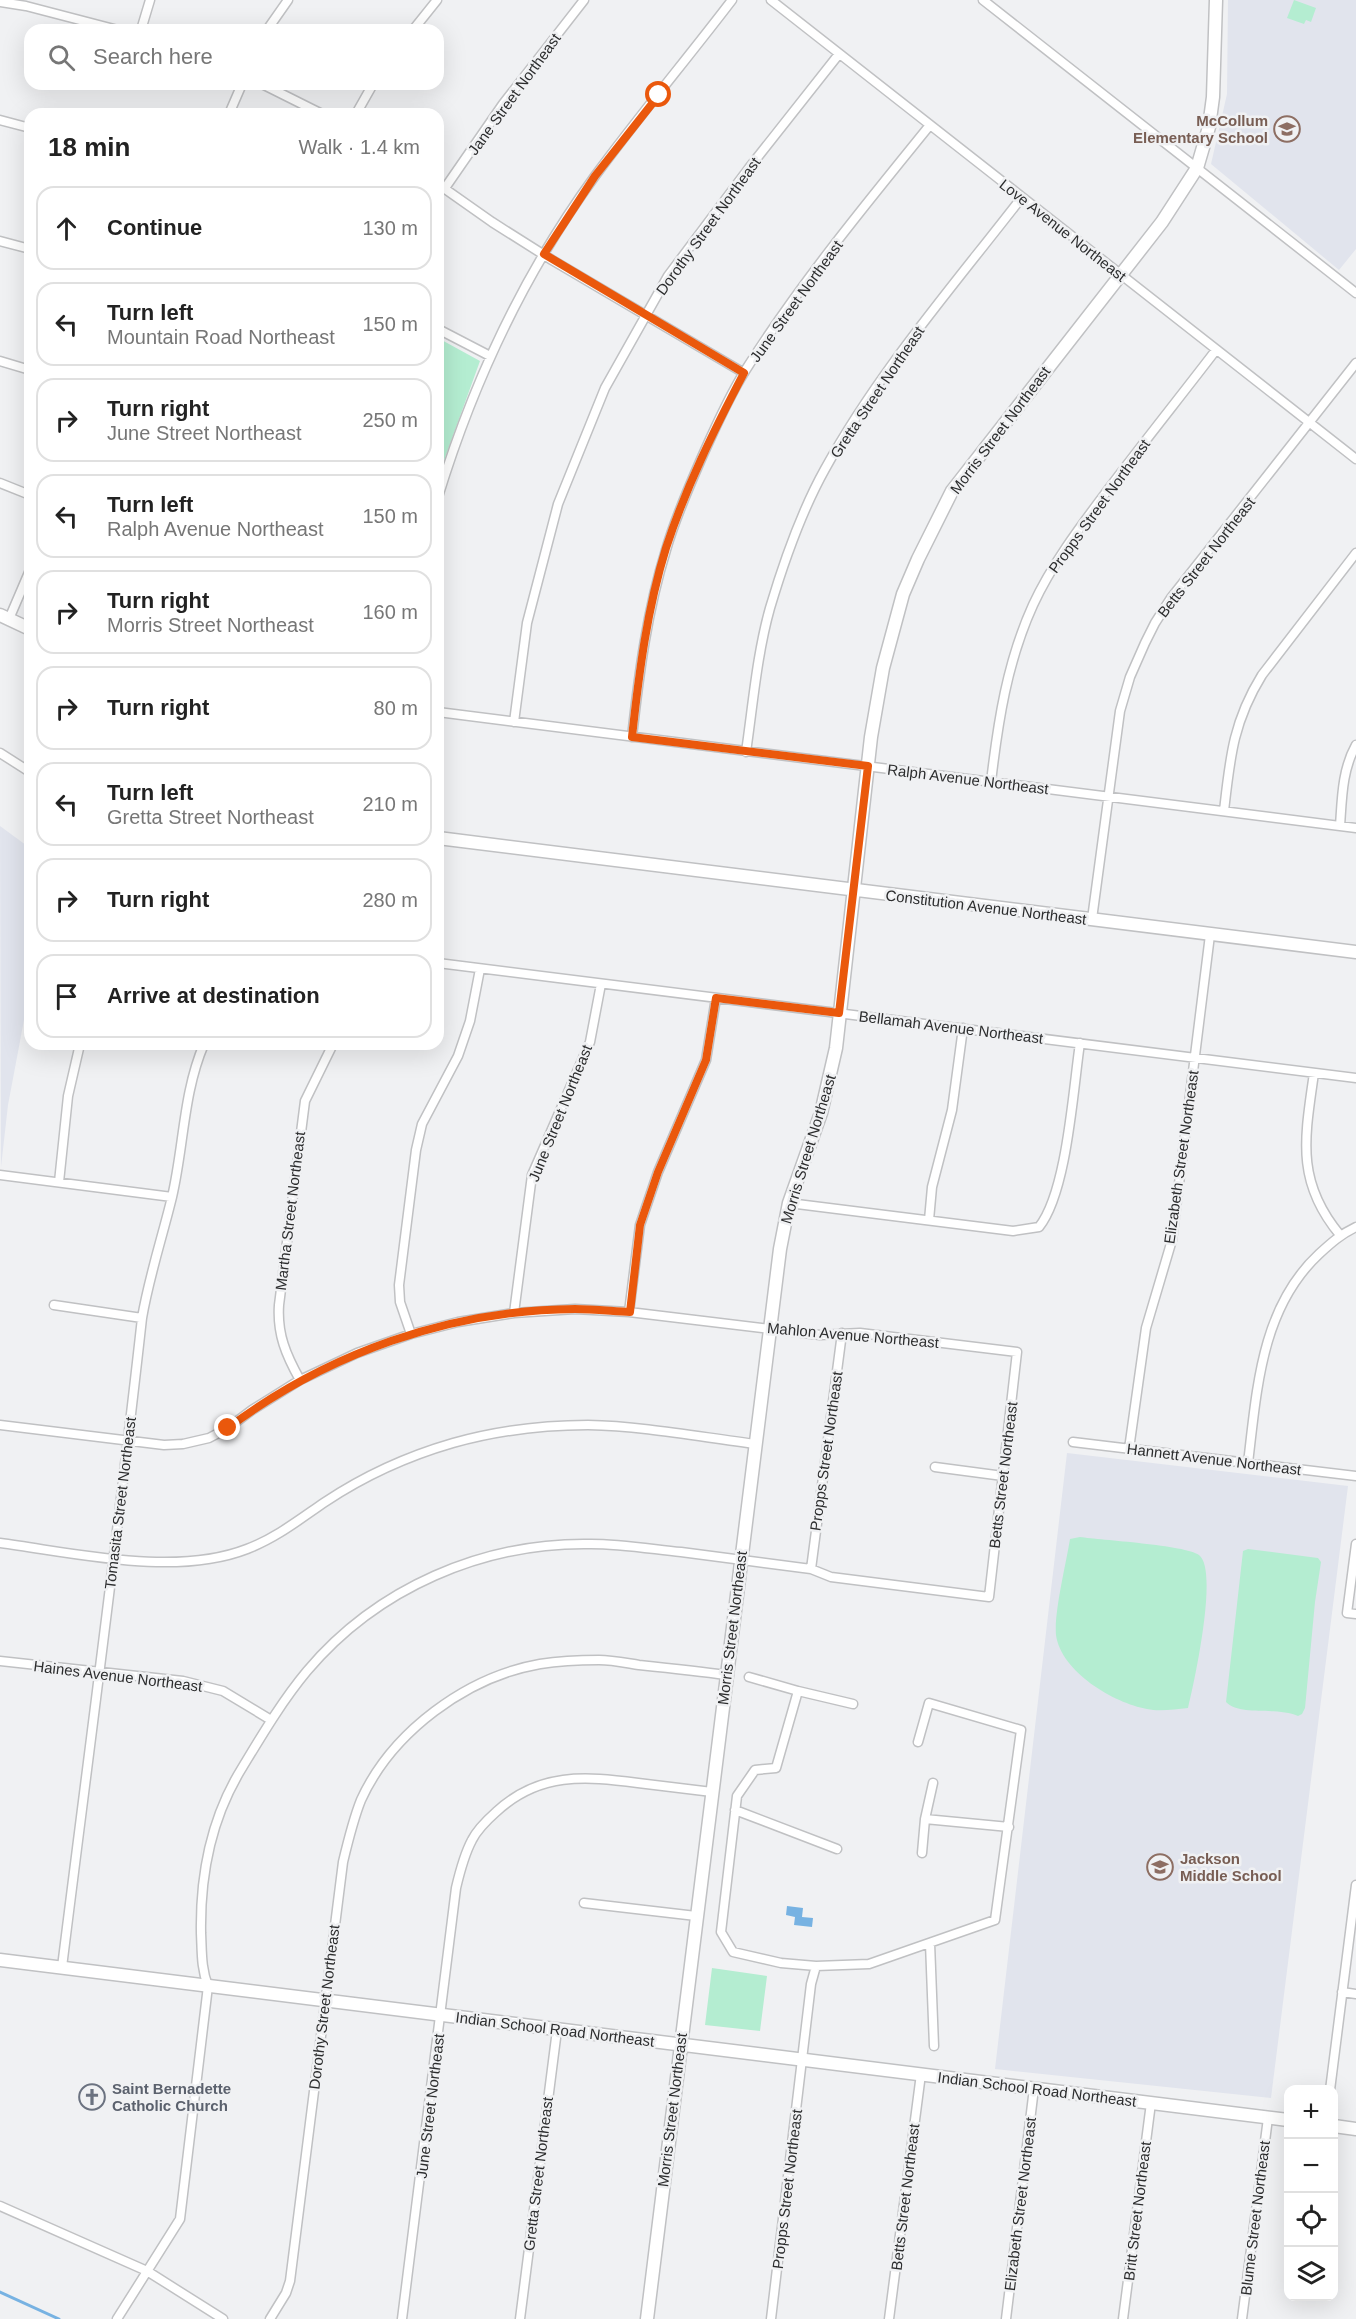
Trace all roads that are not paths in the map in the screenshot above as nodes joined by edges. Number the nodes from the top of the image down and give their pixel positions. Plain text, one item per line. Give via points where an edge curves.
1 (150, 0) edge
2 (288, 0) edge
3 (436, 0) edge
4 (584, 0) edge
5 (732, 0) edge
6 (771, 0) edge
7 (983, 0) edge
8 (1216, 0) edge
9 (0, 2) edge
10 (26, 3) edge
11 (98, 24) edge
12 (143, 24) edge
13 (271, 24) edge
14 (418, 24) edge
15 (839, 54) junction
16 (239, 90) edge
17 (274, 90) edge
18 (370, 90) edge
19 (232, 108) edge
20 (309, 108) edge
21 (359, 108) edge
22 (0, 120) edge
23 (930, 125) junction
24 (24, 126) edge
25 (1197, 168) junction
26 (444, 182) edge
27 (444, 188) edge
28 (1022, 197) junction
29 (0, 242) edge
30 (24, 248) edge
31 (544, 254) junction
32 (1119, 275) junction
33 (1356, 293) edge
34 (645, 316) junction
35 (444, 332) edge
36 (1216, 350) junction
37 (490, 356) junction
38 (0, 361) edge
39 (1356, 363) edge
40 (24, 368) edge
41 (744, 373) junction
42 (1311, 423) junction
43 (1356, 459) edge
44 (444, 480) edge
45 (0, 483) edge
46 (24, 493) edge
47 (1356, 553) edge
48 (24, 581) edge
49 (5, 617) edge
50 (24, 626) edge
51 (444, 713) edge
52 (514, 722) junction
53 (632, 737) junction
54 (1356, 745) edge
55 (746, 752) junction
56 (0, 753) edge
57 (868, 766) junction
58 (24, 768) edge
59 (991, 782) junction
60 (1107, 797) junction
61 (1224, 811) junction
62 (1340, 826) junction
63 (1356, 828) edge
64 (444, 839) edge
65 (855, 891) junction
66 (1092, 919) junction
67 (1210, 934) junction
68 (1356, 952) edge
69 (444, 964) edge
70 (480, 969) junction
71 (601, 984) junction
72 (716, 998) junction
73 (839, 1013) junction
74 (963, 1028) junction
75 (1080, 1043) junction
76 (79, 1050) edge
77 (202, 1050) edge
78 (330, 1050) edge
79 (1195, 1058) junction
80 (1314, 1073) junction
81 (1356, 1078) edge
82 (0, 1175) edge
83 (59, 1182) junction
84 (172, 1197) junction
85 (789, 1203) junction
86 (929, 1220) junction
87 (1356, 1227) edge
88 (1340, 1235) junction
89 (54, 1305) dead end
90 (630, 1312) junction
91 (514, 1313) junction
92 (142, 1318) junction
93 (770, 1328) junction
94 (842, 1333) junction
95 (411, 1334) junction
96 (1017, 1352) joint
97 (300, 1380) junction
98 (0, 1425) edge
99 (128, 1440) junction
100 (1073, 1442) dead end
101 (755, 1444) junction
102 (1129, 1449) junction
103 (1248, 1463) junction
104 (934, 1467) dead end
105 (1003, 1476) junction
106 (1356, 1476) edge
107 (0, 1543) edge
108 (1356, 1544) edge
109 (112, 1557) junction
110 (740, 1560) junction
111 (811, 1569) junction
112 (1352, 1613) edge
113 (0, 1661) edge
114 (100, 1673) junction
115 (726, 1675) junction
116 (749, 1677) dead end
117 (798, 1691) junction
118 (853, 1704) dead end
119 (271, 1720) junction
120 (918, 1742) dead end
121 (933, 1783) dead end
122 (712, 1792) junction
123 (735, 1810) junction
124 (925, 1819) junction
125 (1009, 1827) junction
126 (837, 1849) dead end
127 (922, 1853) dead end
128 (1356, 1885) edge
129 (584, 1903) dead end
130 (696, 1917) junction
131 (930, 1943) junction
132 (0, 1960) edge
133 (816, 1966) junction
134 (62, 1967) junction
135 (208, 1986) junction
136 (1342, 1992) junction
137 (1356, 1994) edge
138 (325, 2000) junction
139 (441, 2015) junction
140 (557, 2030) junction
141 (680, 2044) junction
142 (934, 2046) dead end
143 (803, 2059) junction
144 (921, 2074) junction
145 (1331, 2085) edge
146 (1034, 2088) junction
147 (1151, 2103) junction
148 (1268, 2118) junction
149 (1284, 2120) edge
150 (1338, 2126) edge
151 (1356, 2128) edge
152 (0, 2206) edge
153 (147, 2271) junction
154 (117, 2319) edge
155 (223, 2319) edge
156 (270, 2319) edge
157 (402, 2319) edge
158 (520, 2319) edge
159 (647, 2319) edge
160 (771, 2319) edge
161 (889, 2319) edge
162 (1006, 2319) edge
163 (1123, 2319) edge
164 (1242, 2319) edge

1 - 12 street
2 - 13 street
3 - 14 street
4 - 26 street, Jane Street Northeast
5 - 31 street via 595,176
6 - 15 street, Love Avenue Northeast
7 - 25 street
8 - 25 street, Morris Street Northeast via 1213,97
9 - 10 street
10 - 11 street
15 - 23 street, Love Avenue Northeast
15 - 34 street, Dorothy Street Northeast via 694,240
16 - 19 street
17 - 20 street
18 - 21 street
22 - 24 street
23 - 28 street, Love Avenue Northeast
23 - 41 street, June Street Northeast via 810,278
25 - 32 street, Morris Street Northeast via 1169,212
25 - 33 street
27 - 31 street
28 - 32 street, Love Avenue Northeast
28 - 55 street, Gretta Street Northeast via 902,351 824,471 769,611
29 - 30 street
31 - 34 street
31 - 37 street
32 - 36 street, Love Avenue Northeast
32 - 57 street, Morris Street Northeast via 952,491 918,559 897,615 883,668
34 - 41 street
34 - 52 street, Dorothy Street Northeast via 605,388 558,504 528,623
35 - 37 street
36 - 42 street, Love Avenue Northeast
36 - 59 street, Propps Street Northeast via 1076,531 1032,606 1006,682
37 - 44 street
38 - 40 street
39 - 42 street, Betts Street Northeast
41 - 53 street, June Street Northeast via 709,441 666,549 650,608
42 - 43 street, Love Avenue Northeast
42 - 60 street, Betts Street Northeast via 1155,623 1130,677 1120,711
45 - 46 street
47 - 61 street via 1250,694 1232,744
48 - 49 street
49 - 50 street
51 - 52 street, Ralph Avenue Northeast
52 - 53 street, Ralph Avenue Northeast
53 - 55 street, Ralph Avenue Northeast
54 - 62 street via 1344,778
55 - 57 street, Ralph Avenue Northeast
56 - 58 street
57 - 59 street, Ralph Avenue Northeast
57 - 65 street, Morris Street Northeast
59 - 60 street, Ralph Avenue Northeast
60 - 61 street, Ralph Avenue Northeast
60 - 66 street, Betts Street Northeast
61 - 62 street, Ralph Avenue Northeast
62 - 63 street, Ralph Avenue Northeast
64 - 65 street, Constitution Avenue Northeast
65 - 66 street, Constitution Avenue Northeast
65 - 73 street, Morris Street Northeast
66 - 67 street, Constitution Avenue Northeast
67 - 68 street, Constitution Avenue Northeast
67 - 79 street, Elizabeth Street Northeast
69 - 70 street, Bellamah Avenue Northeast
70 - 71 street, Bellamah Avenue Northeast
70 - 95 street via 470,1021 458,1056 422,1124 416,1150 399,1285 400,1302
71 - 72 street, Bellamah Avenue Northeast
71 - 91 street, June Street Northeast via 590,1042 532,1176
72 - 73 street, Bellamah Avenue Northeast
72 - 90 street via 706,1060 640,1225
73 - 74 street, Bellamah Avenue Northeast
73 - 85 street, Morris Street Northeast via 836,1048 821,1113
74 - 75 street, Bellamah Avenue Northeast
74 - 86 street via 952,1110 932,1187
75 - 79 street, Bellamah Avenue Northeast
75 - 86 street via 1055,1199 1039,1227 1013,1231
76 - 83 street
77 - 84 street, Tomasita Street Northeast via 190,1081
78 - 97 street, Martha Street Northeast via 305,1101 279,1305 281,1342
79 - 80 street, Bellamah Avenue Northeast
79 - 102 street, Elizabeth Street Northeast via 1172,1240 1146,1328
80 - 81 street, Bellamah Avenue Northeast
80 - 88 street via 1305,1146 1307,1168 1321,1209
82 - 83 street
83 - 84 street
84 - 92 street, Tomasita Street Northeast via 148,1281
85 - 86 street
85 - 93 street, Morris Street Northeast
87 - 88 street
88 - 103 street via 1309,1264 1289,1290 1274,1321 1255,1399
89 - 92 street
90 - 91 street, Mahlon Avenue Northeast via 575,1309
90 - 93 street, Mahlon Avenue Northeast
91 - 95 street, Mahlon Avenue Northeast
92 - 99 street, Tomasita Street Northeast
93 - 94 street, Mahlon Avenue Northeast via 820,1335
93 - 101 street, Morris Street Northeast
94 - 96 street, Mahlon Avenue Northeast
94 - 111 street, Propps Street Northeast
95 - 97 street, Mahlon Avenue Northeast via 357,1353
96 - 105 street, Betts Street Northeast
97 - 99 street, Mahlon Avenue Northeast via 209,1438 164,1445
98 - 99 street, Mahlon Avenue Northeast
99 - 109 street, Tomasita Street Northeast
100 - 102 street, Hannett Avenue Northeast
101 - 109 street via 589,1425 494,1434 452,1443 374,1473 284,1531 248,1549 194,1561
101 - 110 street, Morris Street Northeast
102 - 103 street, Hannett Avenue Northeast
103 - 106 street, Hannett Avenue Northeast
104 - 105 street
105 - 111 street, Betts Street Northeast via 989,1597 831,1577
107 - 109 street
108 - 112 street
109 - 114 street, Tomasita Street Northeast
110 - 111 street
110 - 115 street, Morris Street Northeast
110 - 119 street via 617,1545 567,1544 525,1547 455,1566 396,1595 359,1621 307,1671
113 - 114 street, Haines Avenue Northeast
114 - 119 street, Haines Avenue Northeast via 183,1682 223,1691
114 - 134 street, Tomasita Street Northeast
115 - 122 street, Morris Street Northeast
115 - 138 street, Dorothy Street Northeast via 602,1660 539,1664 459,1694 427,1716 406,1735 375,1776 351,1830 343,1862
116 - 117 street
117 - 118 street
117 - 123 street via 776,1768 755,1770 737,1796
119 - 135 street via 228,1792 208,1851 200,1907 202,1970
120 - 125 street via 929,1703 1021,1730
121 - 124 street
122 - 130 street, Morris Street Northeast
122 - 139 street, June Street Northeast via 583,1777 533,1787 507,1802 473,1838 463,1861 456,1888
123 - 126 street
123 - 133 street via 721,1932 733,1952
124 - 125 street
124 - 127 street
125 - 131 street via 995,1920
128 - 136 street
129 - 130 street
130 - 141 street, Morris Street Northeast
131 - 133 street via 869,1964
131 - 142 street
132 - 134 street, Indian School Road Northeast
133 - 143 street, Propps Street Northeast
134 - 135 street, Indian School Road Northeast
135 - 138 street, Indian School Road Northeast
135 - 153 street via 180,2219
136 - 137 street
136 - 145 street
138 - 139 street, Indian School Road Northeast
138 - 156 street, Dorothy Street Northeast via 290,2281
139 - 140 street, Indian School Road Northeast
139 - 157 street, June Street Northeast
140 - 141 street, Indian School Road Northeast
140 - 158 street, Gretta Street Northeast
141 - 143 street, Indian School Road Northeast
141 - 159 street, Morris Street Northeast
143 - 144 street, Indian School Road Northeast
143 - 160 street, Propps Street Northeast
144 - 146 street, Indian School Road Northeast
144 - 161 street, Betts Street Northeast
146 - 147 street, Indian School Road Northeast
146 - 162 street, Elizabeth Street Northeast
147 - 148 street, Indian School Road Northeast
147 - 163 street, Britt Street Northeast
148 - 149 street, Indian School Road Northeast
148 - 164 street, Blume Street Northeast
150 - 151 street
152 - 153 street
153 - 154 street
153 - 155 street

